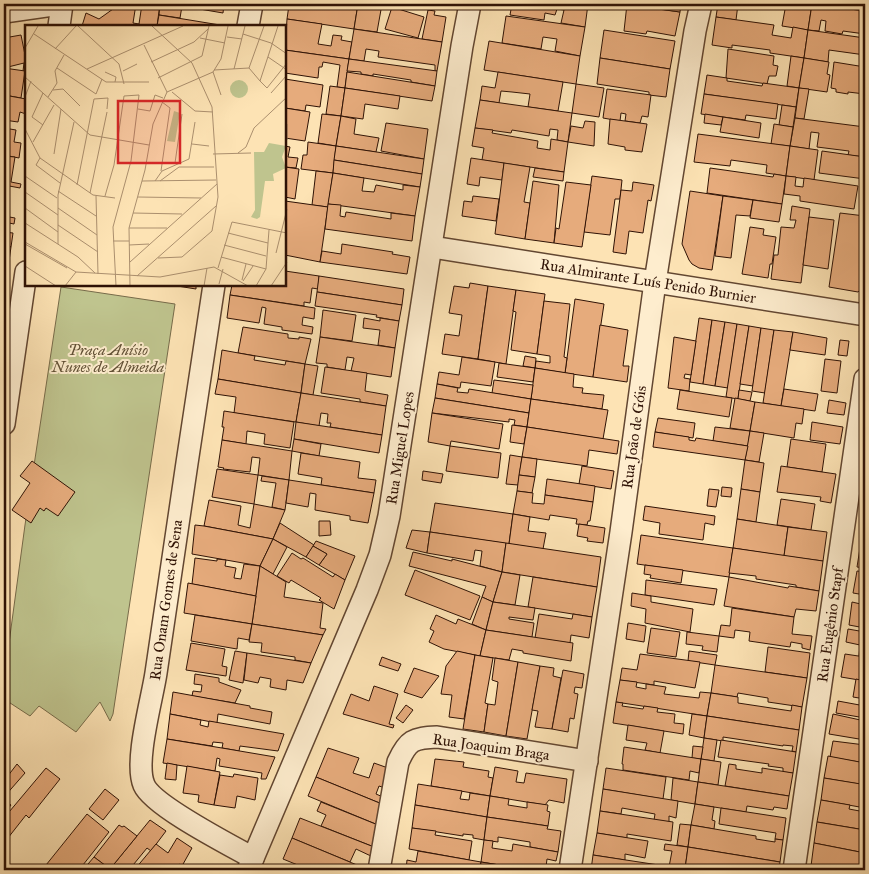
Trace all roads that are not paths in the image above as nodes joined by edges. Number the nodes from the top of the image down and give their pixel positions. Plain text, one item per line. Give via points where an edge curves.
1 (61, 4) edge
2 (252, 4) edge
3 (470, 4) edge
4 (701, 4) edge
5 (15, 8) edge
6 (59, 25) edge
7 (248, 25) edge
8 (432, 247) junction
9 (25, 279) edge
10 (655, 282) junction
11 (214, 286) edge
12 (865, 315) edge
13 (865, 379) edge
14 (4, 424) edge
15 (587, 762) junction
16 (250, 864) edge
17 (379, 870) edge
18 (570, 870) edge
19 (794, 870) edge

1 - 5 street
1 - 6 street
2 - 7 street
3 - 8 street, Rua Miguel Lopes
4 - 10 street, Rua João de Góis
8 - 10 street, Rua Almirante Luís Penido Burnier
8 - 16 street, Rua Miguel Lopes via 380,555
9 - 14 street
10 - 12 street, Rua Almirante Luís Penido Burnier
10 - 15 street, Rua João de Góis
11 - 16 street, Rua Onam Gomes de Sena via 154,688 141,754 141,772 144,785 153,797
13 - 19 street, Rua Eugênio Stapf
15 - 17 street, Rua Joaquim Braga via 437,736 418,737 404,747 398,762
15 - 18 street, Rua João de Góis

